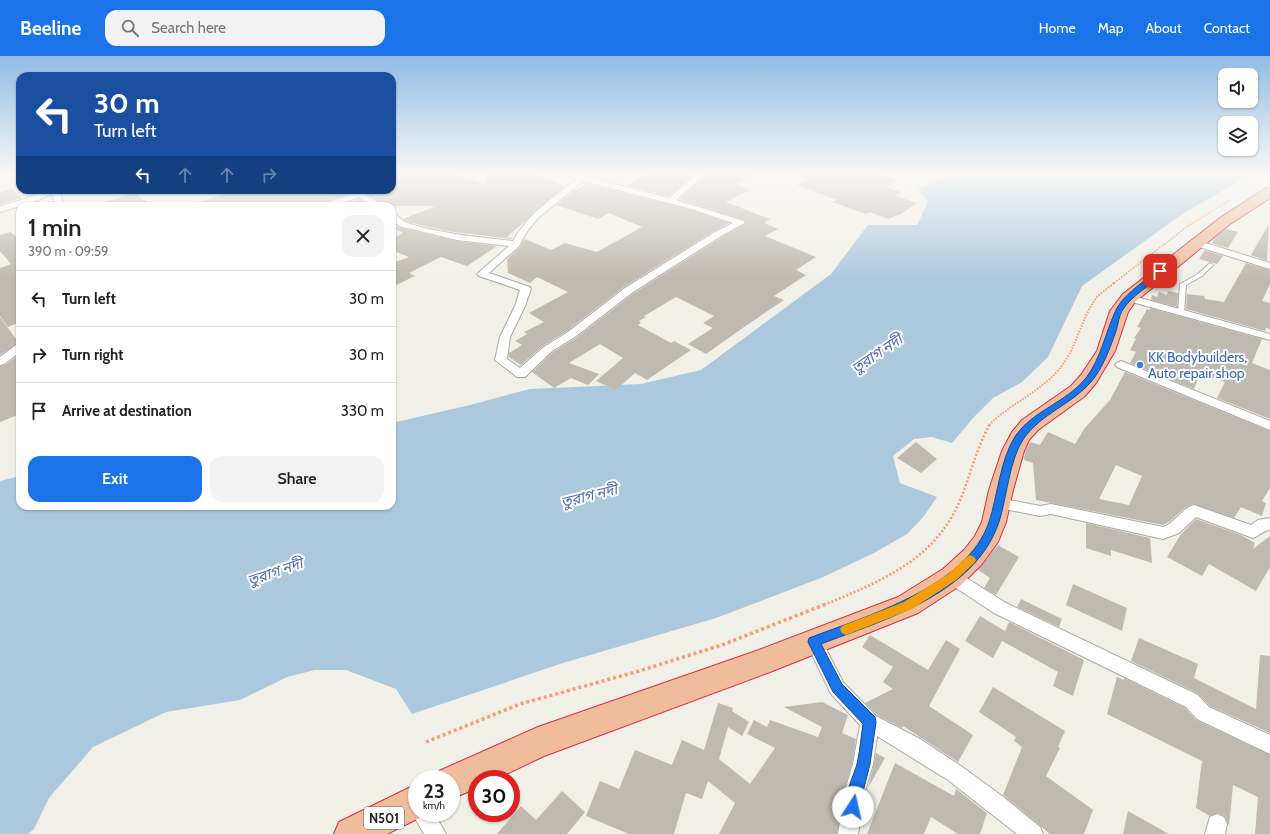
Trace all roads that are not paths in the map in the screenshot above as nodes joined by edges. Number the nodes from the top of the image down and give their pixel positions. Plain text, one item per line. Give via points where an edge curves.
1 (544, 208) edge
2 (698, 208) edge
3 (1245, 208) edge
4 (396, 219) edge
5 (1196, 243) junction
6 (516, 244) junction
7 (1270, 257) edge
8 (1266, 264) edge
9 (1210, 265) dead end
10 (1129, 298) junction
11 (1181, 312) junction
12 (1270, 336) edge
13 (16, 350) edge
14 (2, 359) edge
15 (1121, 365) dead end
16 (1270, 426) edge
17 (999, 503) junction
18 (1270, 524) edge
19 (952, 577) junction
20 (814, 642) junction
21 (870, 722) junction
22 (1270, 745) edge
23 (460, 779) edge
24 (408, 809) edge
25 (429, 822) edge
26 (351, 834) edge
27 (436, 834) edge
28 (848, 834) edge
29 (1033, 834) edge

1 - 6 street via 524,229
2 - 6 street via 741,222 629,290 572,334 548,349 521,374 501,360 505,337 526,289 482,274
3 - 5 highway
4 - 6 street via 402,224 450,236
5 - 8 street
5 - 10 highway
7 - 8 street via 1267,256
9 - 11 lane via 1200,275 1183,284
10 - 11 street
10 - 17 highway via 1119,311 1106,351 1089,379 1078,391 1030,425 1020,437 1013,451
11 - 12 street
13 - 14 street
15 - 16 street
17 - 18 street via 1040,511 1051,509 1163,533 1174,529 1194,510 1253,532 1263,524
17 - 19 highway via 985,542 973,558
19 - 20 highway via 908,605
19 - 22 street via 1000,608 1192,701 1203,713
20 - 21 street via 837,688
20 - 23 highway via 538,742
21 - 28 street
21 - 29 street via 939,762
24 - 26 highway, N501
25 - 27 street

